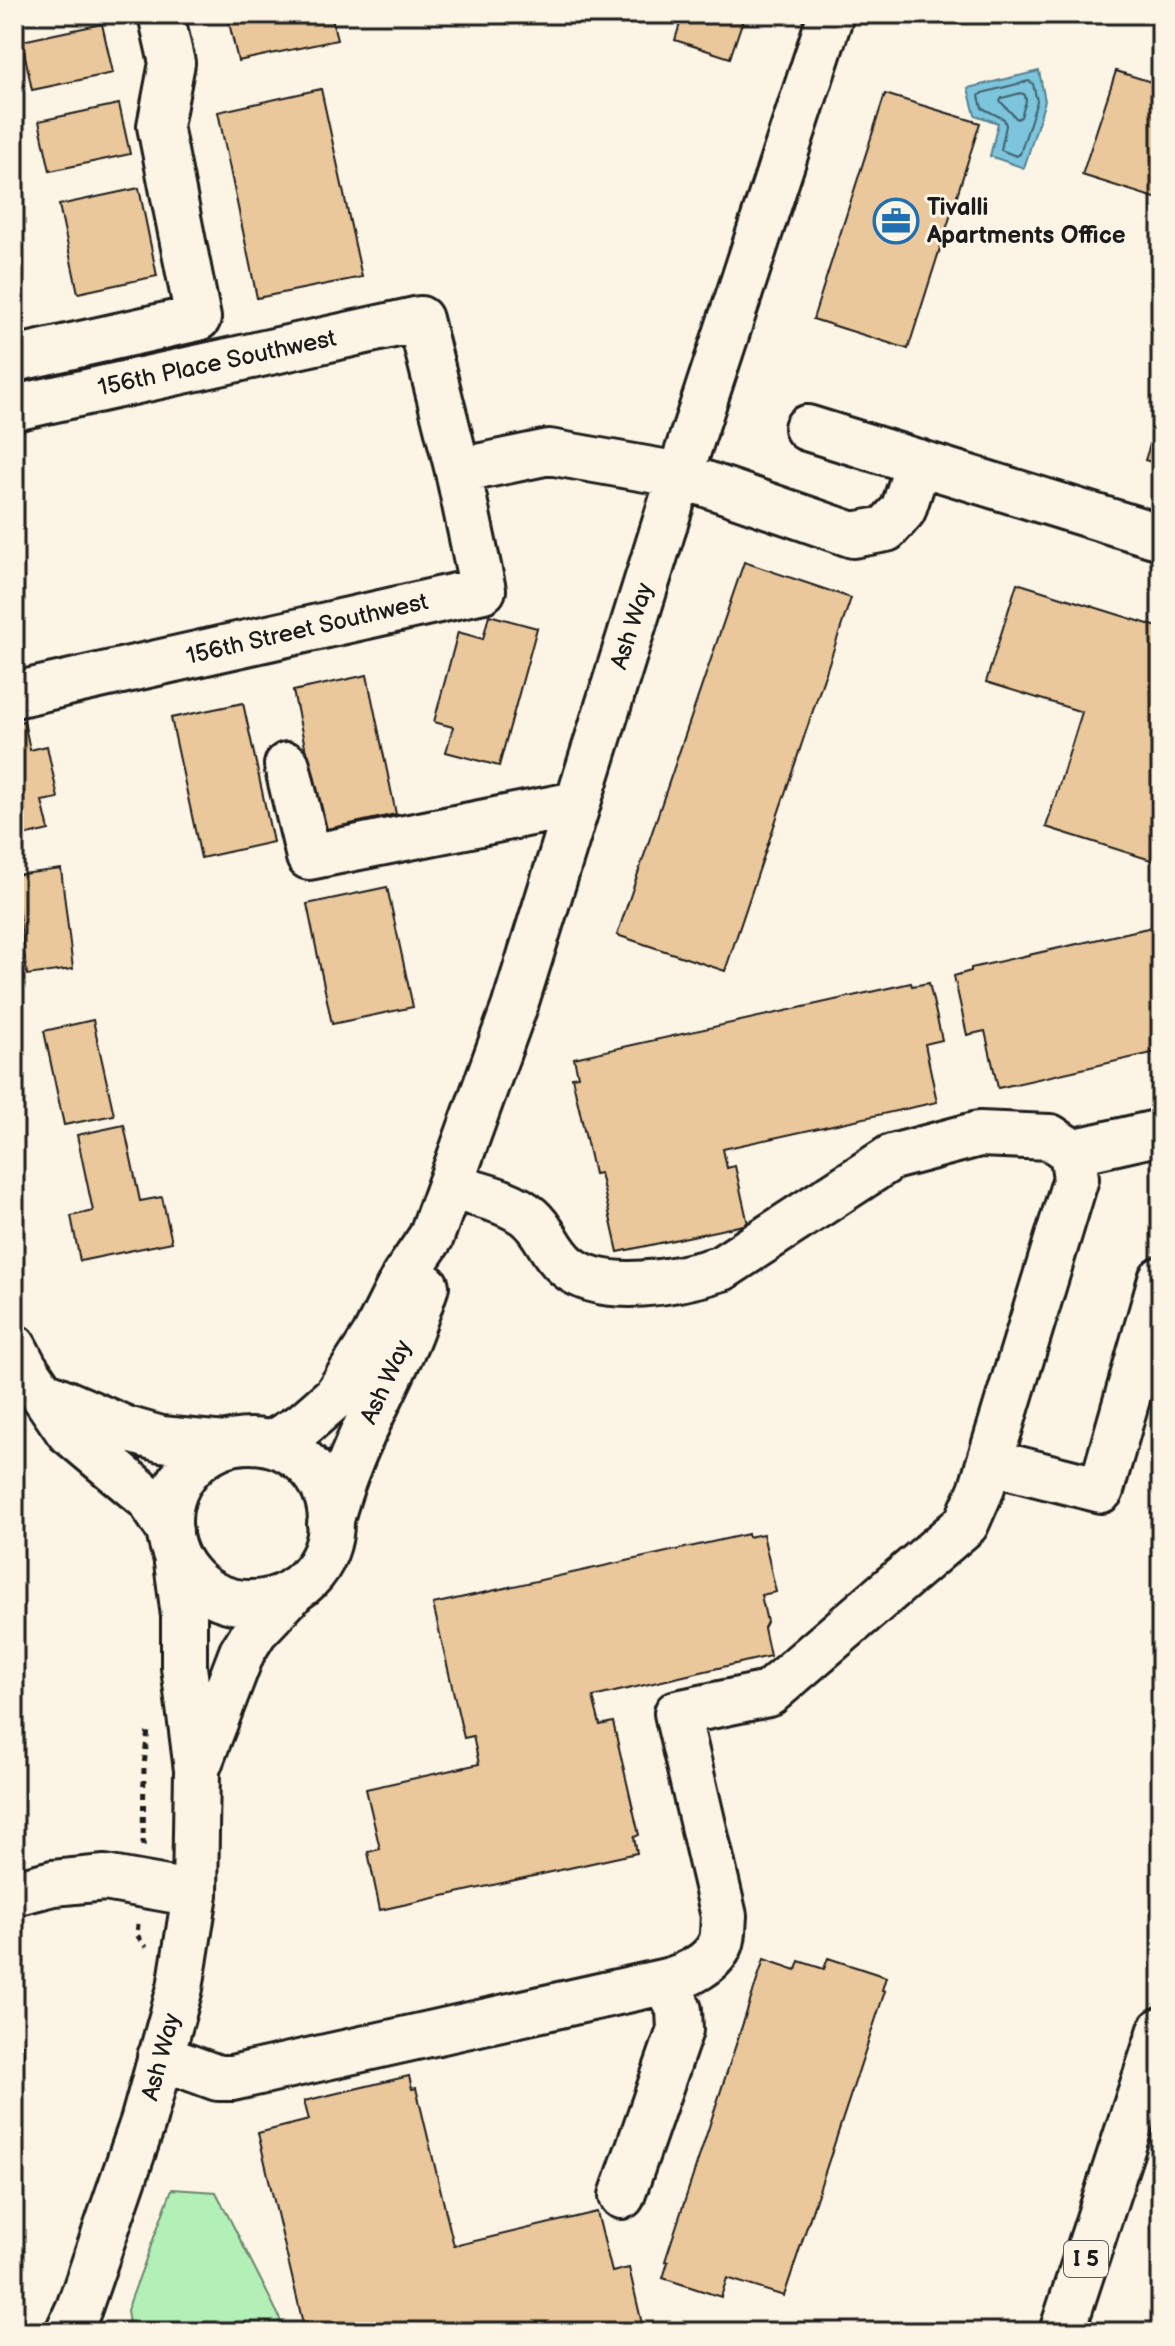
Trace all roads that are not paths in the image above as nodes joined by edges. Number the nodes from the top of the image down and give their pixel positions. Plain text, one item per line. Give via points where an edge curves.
1 (161, 14) edge
2 (831, 14) edge
3 (14, 359) edge
4 (14, 408) edge
5 (807, 428) dead end
6 (919, 462) junction
7 (458, 471) junction
8 (680, 475) junction
9 (1161, 537) edge
10 (14, 695) edge
11 (287, 765) dead end
12 (576, 804) junction
13 (1161, 1132) edge
14 (1072, 1152) junction
15 (450, 1186) junction
16 (431, 1237) junction
17 (1161, 1279) edge
18 (14, 1347) edge
19 (45, 1394) junction
20 (274, 1442) junction
21 (225, 1445) junction
22 (990, 1462) junction
23 (330, 1524) junction
24 (173, 1543) junction
25 (295, 1589) junction
26 (197, 1770) junction
27 (14, 1893) edge
28 (195, 1894) junction
29 (667, 1981) junction
30 (1161, 2030) edge
31 (160, 2057) junction
32 (1109, 2185) junction
33 (622, 2196) dead end
34 (68, 2332) edge
35 (1046, 2332) edge
36 (1062, 2332) edge

1 - 3 main road via 172,63 160,126 198,318
2 - 8 main road, Ash Way
4 - 7 main road, 156th Place Southwest via 420,319
5 - 6 main road
6 - 8 main road via 903,510 886,529 853,535
6 - 9 main road
7 - 8 main road via 549,452
7 - 10 main road, 156th Street Southwest via 483,590
8 - 12 main road, Ash Way
11 - 12 main road via 309,857
12 - 15 main road, Ash Way via 514,1008
13 - 14 main road
14 - 15 main road via 1050,1137 979,1134 892,1157 722,1268 620,1285 570,1269 530,1218 515,1209
14 - 22 main road via 1076,1178
15 - 16 main road, Ash Way
16 - 20 main road, Ash Way via 336,1396
16 - 23 main road, Ash Way via 428,1281 407,1339 354,1449
17 - 22 main road via 1101,1490
18 - 19 main road
19 - 21 main road via 161,1439
19 - 24 main road via 68,1431 149,1499
20 - 21 main road
20 - 23 main road via 296,1453 315,1472 327,1497
21 - 24 main road via 200,1457 182,1478 172,1503
22 - 29 main road via 966,1524 768,1694 677,1713 724,1916 721,1944 700,1967
23 - 25 main road via 315,1570
24 - 25 main road via 189,1576 223,1601 269,1601
24 - 26 main road, Ash Way
25 - 26 main road, Ash Way via 242,1652
26 - 28 main road, Ash Way
27 - 28 main road via 105,1878
28 - 31 main road, Ash Way via 180,1988
29 - 31 main road via 232,2078
29 - 33 main road via 679,2010 680,2030
30 - 32 main road, I 5
31 - 34 main road, Ash Way via 143,2122
32 - 35 main road
32 - 36 main road, I 5

